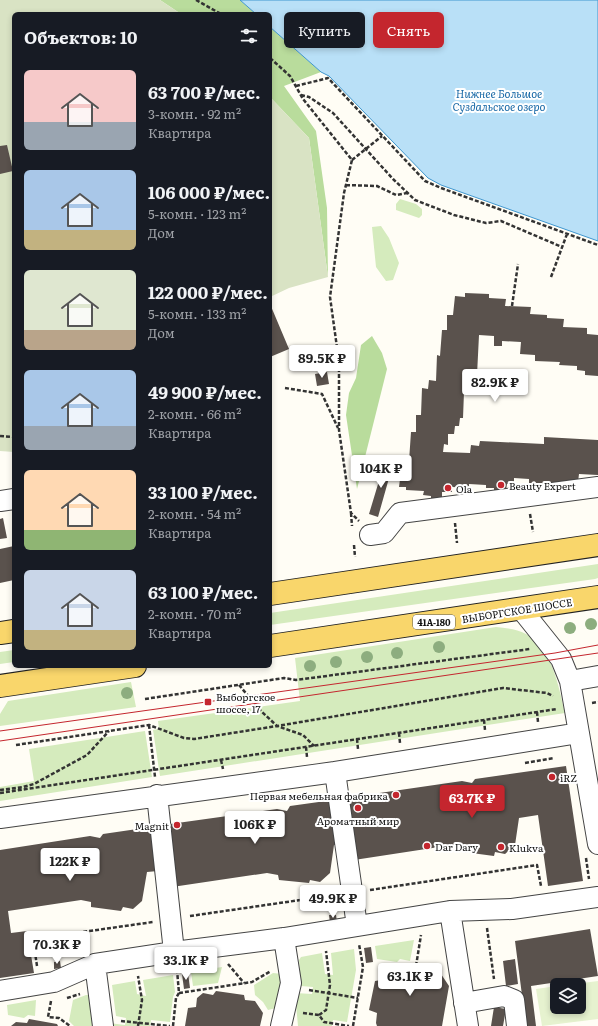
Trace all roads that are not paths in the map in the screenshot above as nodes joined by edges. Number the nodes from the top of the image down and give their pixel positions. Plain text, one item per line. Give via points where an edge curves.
1 (598, 487) edge
2 (12, 499) edge
3 (0, 501) edge
4 (367, 530) road end
5 (598, 545) edge
6 (272, 594) edge
7 (598, 597) edge
8 (521, 610) junction
9 (12, 631) edge
10 (0, 633) edge
11 (272, 646) edge
12 (123, 668) edge
13 (598, 676) edge
14 (570, 681) junction
15 (2, 688) edge
16 (579, 733) junction
17 (335, 772) junction
18 (157, 795) junction
19 (0, 818) edge
20 (592, 850) edge
21 (594, 891) edge
22 (450, 911) junction
23 (355, 935) junction
24 (284, 938) junction
25 (176, 961) junction
26 (95, 964) junction
27 (0, 991) edge
28 (464, 1003) junction
29 (283, 1018) edge
30 (111, 1023) edge
31 (468, 1026) edge
32 (518, 1026) edge

1 - 4 street via 400,513 384,533
2 - 3 street
5 - 6 main road
7 - 8 main road, ВЫБОРГСКОЕ ШОССЕ / 41А-180
8 - 11 main road, ВЫБОРГСКОЕ ШОССЕ / 41А-180
8 - 14 street via 561,659
9 - 10 main road
12 - 15 main road
13 - 14 street
14 - 16 street
16 - 17 street
16 - 20 street
17 - 18 street
17 - 23 street via 352,893
18 - 19 street
18 - 25 street
21 - 22 street via 512,909
22 - 23 street
22 - 28 street
23 - 24 street
24 - 25 street
24 - 29 street via 291,984
25 - 26 street
26 - 27 street via 54,982
26 - 30 street
28 - 31 street
28 - 32 street via 504,996 514,1000

